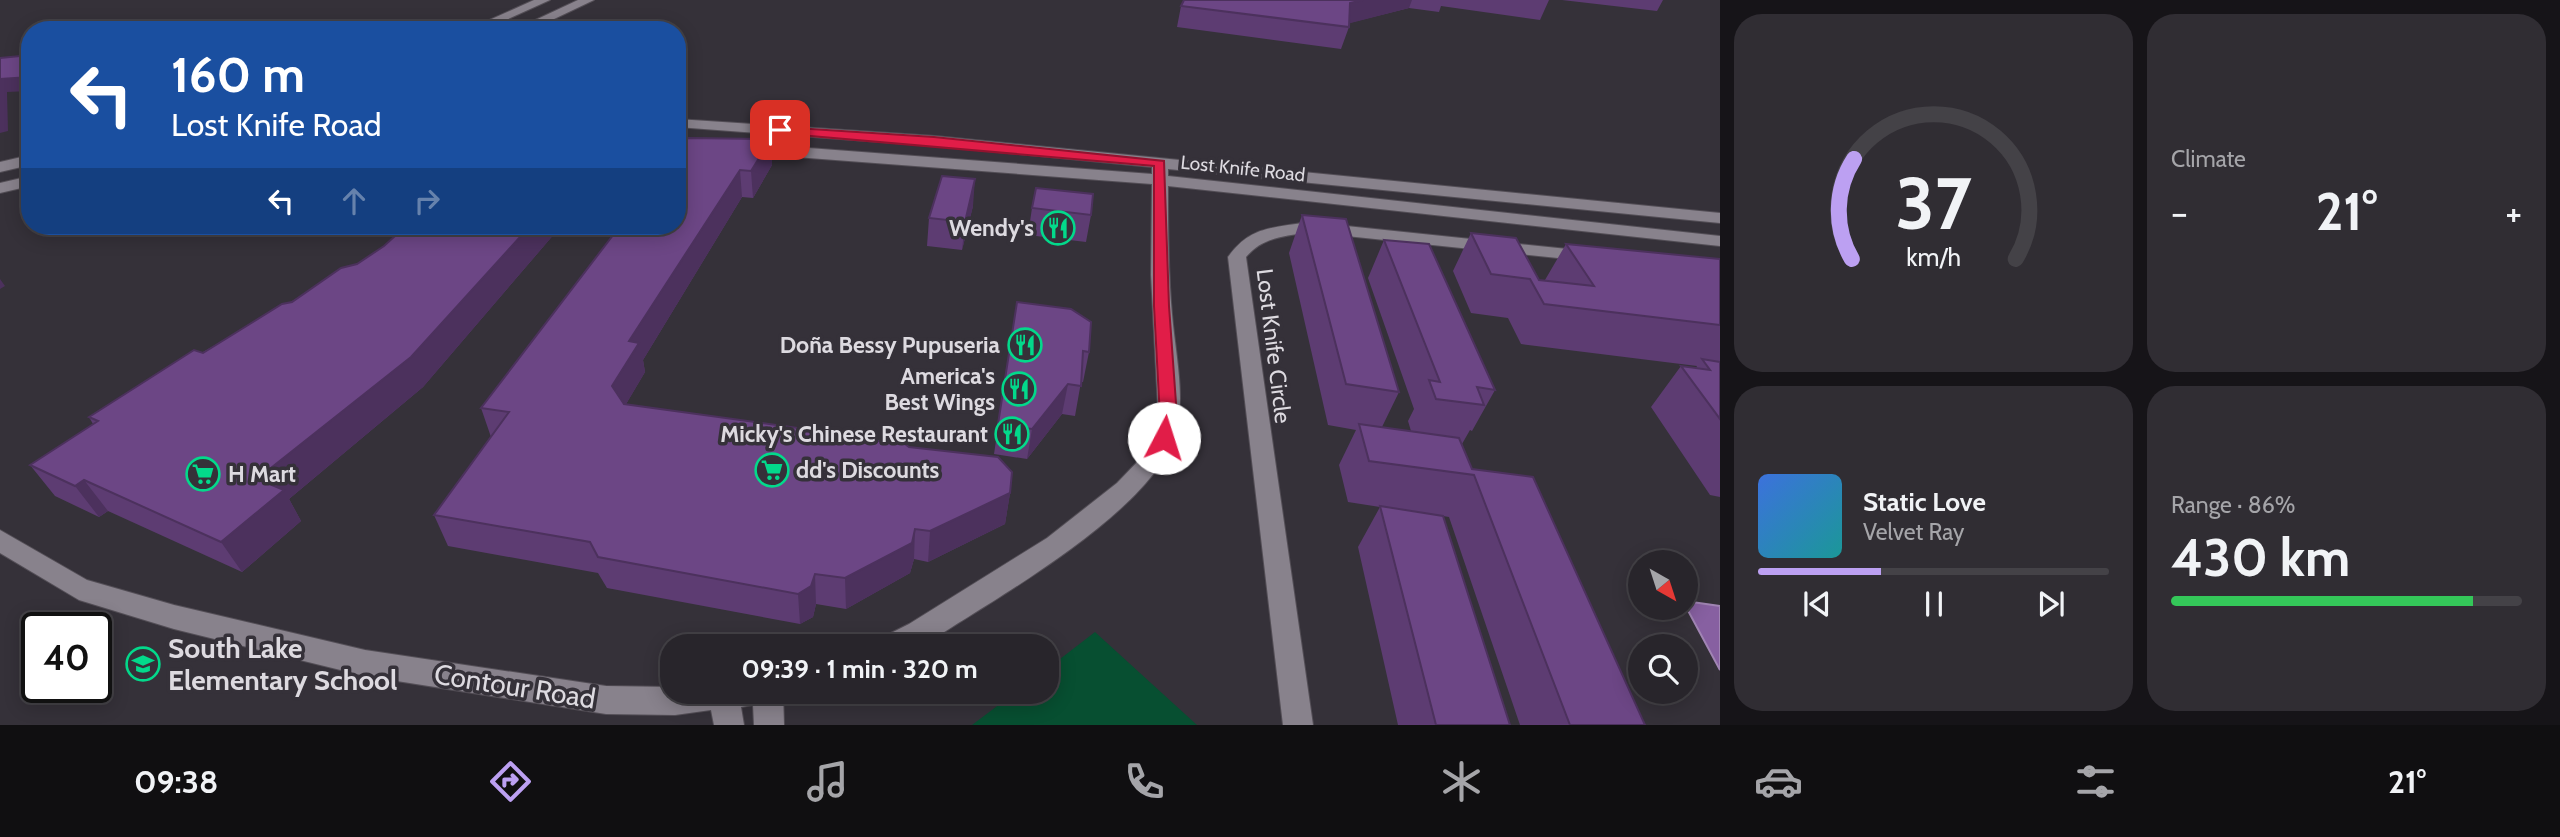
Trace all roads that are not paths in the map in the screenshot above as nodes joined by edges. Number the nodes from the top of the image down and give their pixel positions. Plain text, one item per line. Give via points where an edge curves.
1 (544, 0) edge
2 (588, 0) edge
3 (494, 21) edge
4 (540, 21) edge
5 (686, 124) edge
6 (729, 147) edge
7 (21, 161) edge
8 (0, 167) edge
9 (1160, 172) junction
10 (21, 183) edge
11 (0, 188) edge
12 (1720, 218) edge
13 (1720, 241) edge
14 (1608, 259) edge
15 (0, 540) edge
16 (917, 634) edge
17 (768, 704) edge
18 (727, 711) edge
19 (769, 725) edge
20 (1298, 725) edge

1 - 3 street
2 - 4 street
5 - 9 street, Lost Knife Road via 934,141
6 - 9 street, Lost Knife Road
7 - 8 street
9 - 12 street, Lost Knife Road
9 - 13 street, Lost Knife Road
9 - 16 street via 1168,417 1154,459 1094,518
10 - 11 street
14 - 20 street, Lost Knife Circle via 1308,227 1262,235 1242,248 1236,267
15 - 18 street, Contour Road via 79,589 365,663 606,700 676,701
17 - 19 street

